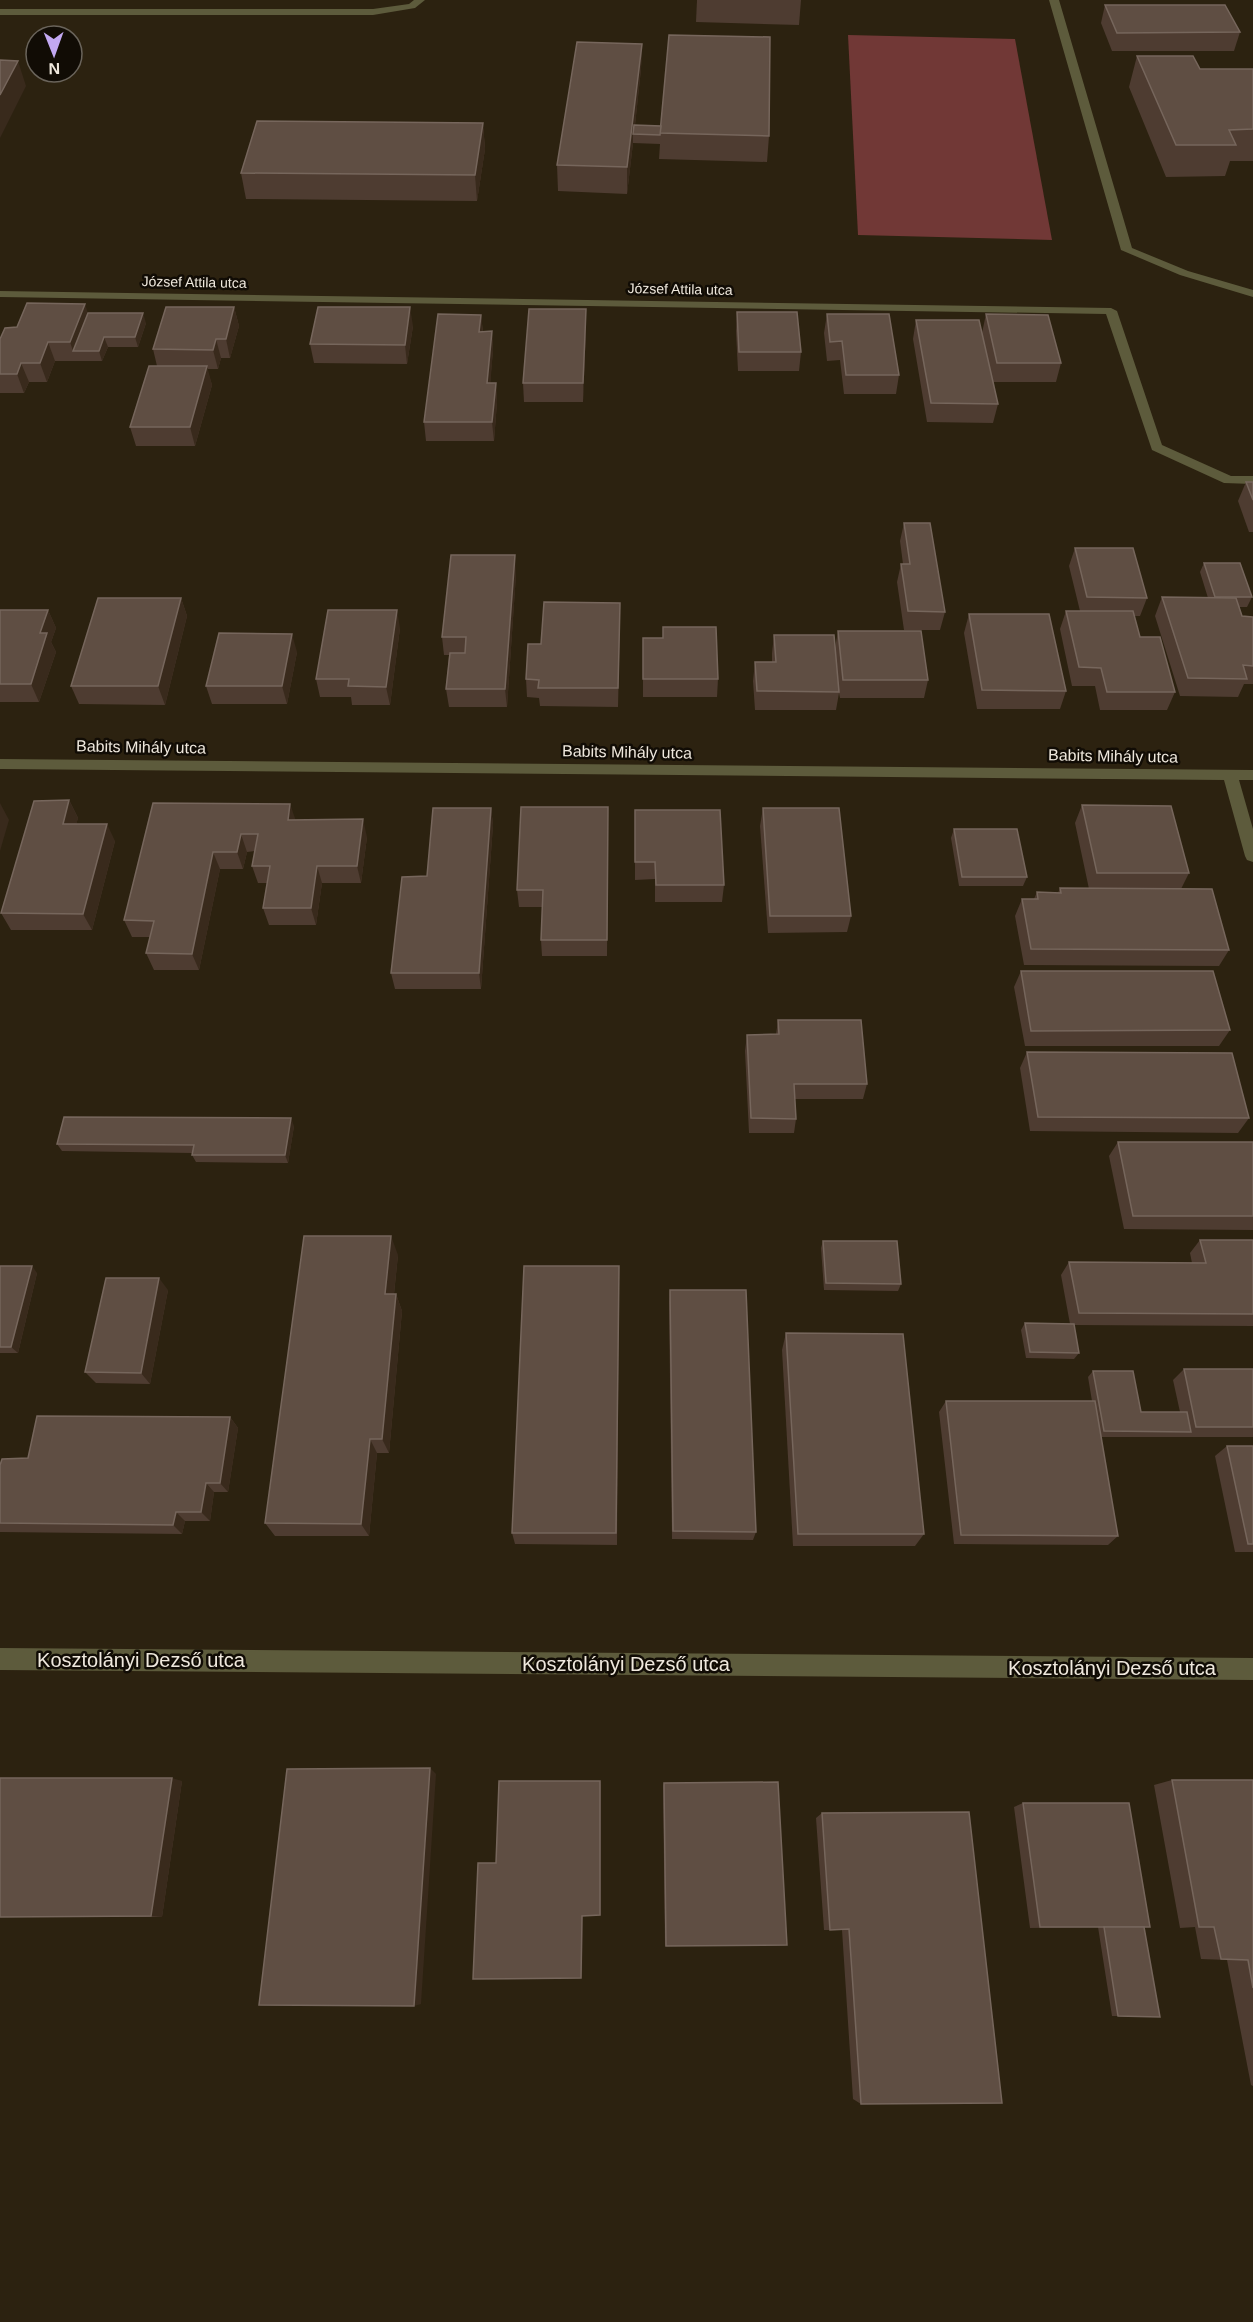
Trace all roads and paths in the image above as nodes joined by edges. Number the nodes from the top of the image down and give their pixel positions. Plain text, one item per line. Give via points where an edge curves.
1 (420, 0) edge
2 (1054, 0) edge
3 (0, 12) edge
4 (0, 294) edge
5 (1253, 294) edge
6 (1253, 480) edge
7 (0, 764) edge
8 (1230, 775) junction
9 (1253, 775) edge
10 (1253, 856) edge
11 (0, 1659) edge
12 (1253, 1669) edge

1 - 3 street via 412,6 373,12
2 - 5 street via 1126,250
4 - 6 street, József Attila utca via 1111,311 1156,447 1229,480
7 - 8 street, Babits Mihály utca
8 - 9 street, Babits Mihály utca
8 - 10 street
11 - 12 street, Kosztolányi Dezső utca

